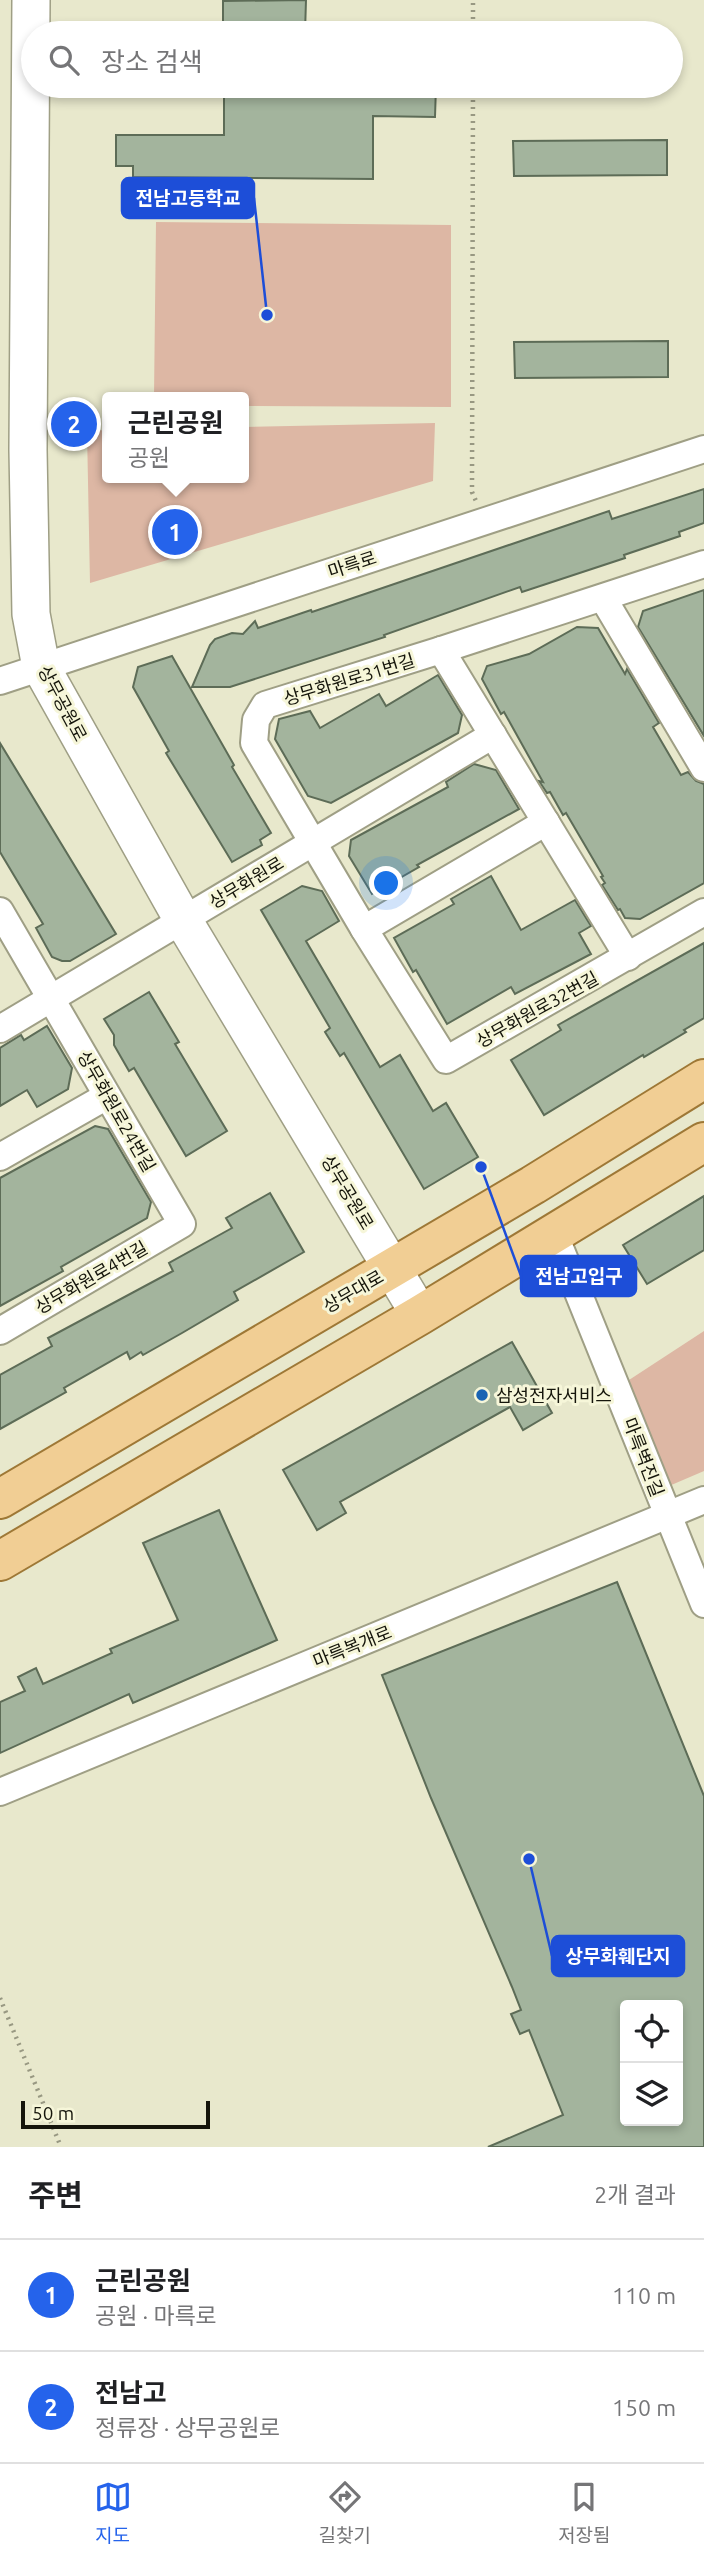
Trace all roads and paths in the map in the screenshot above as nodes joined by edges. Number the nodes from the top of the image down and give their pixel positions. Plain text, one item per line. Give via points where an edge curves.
1 (31, 0) edge
2 (473, 0) edge
3 (31, 21) edge
4 (473, 21) edge
5 (30, 98) edge
6 (473, 98) edge
7 (704, 449) edge
8 (483, 521) junction
9 (704, 564) edge
10 (603, 598) junction
11 (441, 650) junction
12 (41, 667) junction
13 (0, 681) edge
14 (493, 735) junction
15 (704, 768) edge
16 (546, 822) junction
17 (312, 842) junction
18 (0, 911) edge
19 (704, 912) edge
20 (183, 920) junction
21 (364, 929) junction
22 (628, 957) junction
23 (52, 998) junction
24 (0, 1029) edge
25 (446, 1060) joint
26 (704, 1079) edge
27 (107, 1096) junction
28 (704, 1142) edge
29 (0, 1157) edge
30 (182, 1224) joint
31 (554, 1233) junction
32 (393, 1268) junction
33 (420, 1315) junction
34 (0, 1331) edge
35 (0, 1499) edge
36 (704, 1500) edge
37 (667, 1516) junction
38 (0, 1561) edge
39 (704, 1604) edge
40 (0, 1792) edge
41 (0, 1997) edge
42 (61, 2147) edge

1 - 3 street, 상무공원로
2 - 4 path
5 - 12 street, 상무공원로 via 31,614
6 - 8 path via 472,492
7 - 8 street, 마륵로
8 - 12 street, 마륵로
9 - 10 street, 상무화원로31번길
10 - 11 street, 상무화원로31번길
10 - 15 street
11 - 14 street
11 - 17 street, 상무화원로31번길 via 265,705 256,720 254,743
12 - 13 street, 마륵로
12 - 20 street, 상무공원로
14 - 16 street
14 - 17 street, 상무화원로
16 - 21 street
16 - 22 street
17 - 20 street, 상무화원로
17 - 21 street, 상무화원로31번길
18 - 23 street, 상무화원로24번길
19 - 22 street, 상무화원로32번길
20 - 23 street, 상무화원로
20 - 32 street, 상무공원로
21 - 25 street, 상무화원로31번길
22 - 25 street, 상무화원로32번길
23 - 24 street, 상무화원로
23 - 27 street, 상무화원로24번길
26 - 32 main road, 상무대로
27 - 29 street
27 - 30 street, 상무화원로24번길
28 - 31 main road
30 - 34 street, 상무화원로4번길
31 - 33 main road
31 - 37 street, 마륵벽진길
32 - 33 street, 상무공원로
32 - 35 main road, 상무대로
33 - 38 main road
36 - 37 street, 마륵복개로
37 - 39 street, 마륵벽진길
37 - 40 street, 마륵복개로
41 - 42 path

